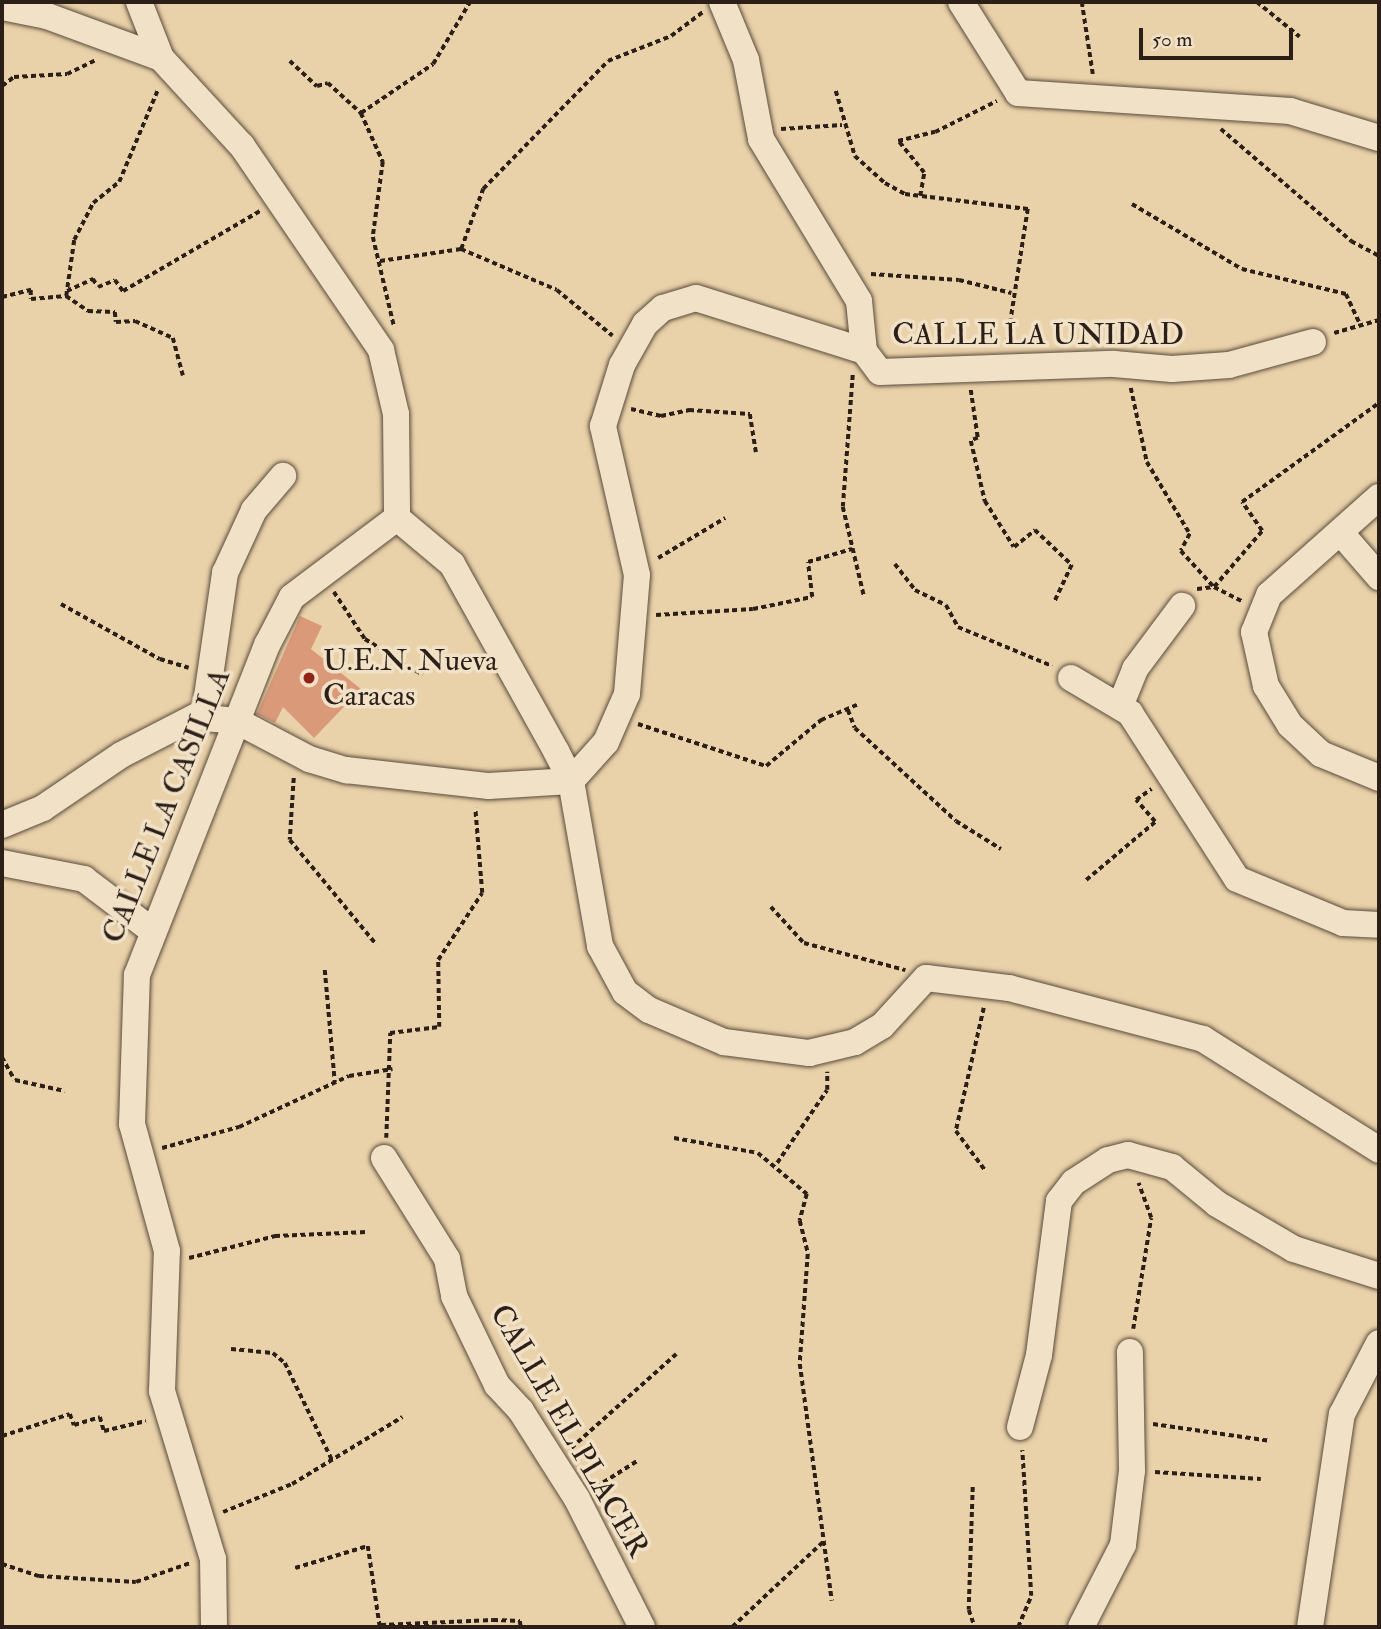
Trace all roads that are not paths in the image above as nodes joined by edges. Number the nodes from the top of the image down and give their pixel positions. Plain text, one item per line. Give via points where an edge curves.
1 (139, 2) edge
2 (961, 2) edge
3 (715, 5) edge
4 (2, 7) edge
5 (165, 63) junction
6 (1379, 138) edge
7 (1313, 342) road end
8 (860, 350) junction
9 (283, 476) dead end
10 (1379, 498) edge
11 (397, 518) junction
12 (1340, 532) junction
13 (1379, 576) edge
14 (1182, 606) road end
15 (1072, 678) road end
16 (1121, 704) junction
17 (204, 716) junction
18 (237, 721) junction
19 (1379, 778) edge
20 (571, 781) junction
21 (2, 825) edge
22 (2, 863) edge
23 (1379, 925) edge
24 (150, 929) junction
25 (1379, 1150) edge
26 (384, 1158) road end
27 (1379, 1276) edge
28 (1379, 1343) edge
29 (1130, 1352) road end
30 (1020, 1427) road end
31 (214, 1627) edge
32 (642, 1627) edge
33 (1081, 1627) edge
34 (1310, 1627) edge

1 - 5 street
2 - 6 street via 1018,93 1290,111
3 - 8 street via 746,60 760,130 775,168 844,270 865,318
4 - 5 street
5 - 11 street via 279,197 388,369 396,414
7 - 8 street, CALLE LA UNIDAD via 1229,365 968,371 880,372
8 - 20 street, CALLE LA UNIDAD via 696,298 663,308 630,350 606,400 606,454 636,570 638,617 617,721
9 - 17 street via 254,510 229,562
10 - 12 street
11 - 18 street, CALLE LA CASILLA via 323,568 292,597
11 - 20 street via 452,564
12 - 13 street
12 - 19 street via 1260,609 1254,632 1266,686 1290,725 1321,754
14 - 16 street via 1135,669
15 - 16 street
16 - 23 street via 1171,772 1237,879 1343,923
17 - 18 street
17 - 21 street via 177,722 43,807
18 - 20 street via 346,770 474,785
18 - 24 street, CALLE LA CASILLA
20 - 25 street via 600,946 625,992 649,1010 724,1042 827,1050 881,1026 926,978 989,986 1203,1039
22 - 24 street via 84,879
24 - 31 street, CALLE LA CASILLA via 137,975 130,1050 136,1154 167,1263 160,1361 169,1415 213,1559
26 - 32 street, CALLE EL PLACER via 447,1259 454,1296 497,1385 577,1499
27 - 30 street via 1294,1249 1217,1204 1172,1167 1128,1156 1089,1171 1059,1201 1040,1355
28 - 34 street via 1342,1414
29 - 33 street via 1134,1422 1124,1545

